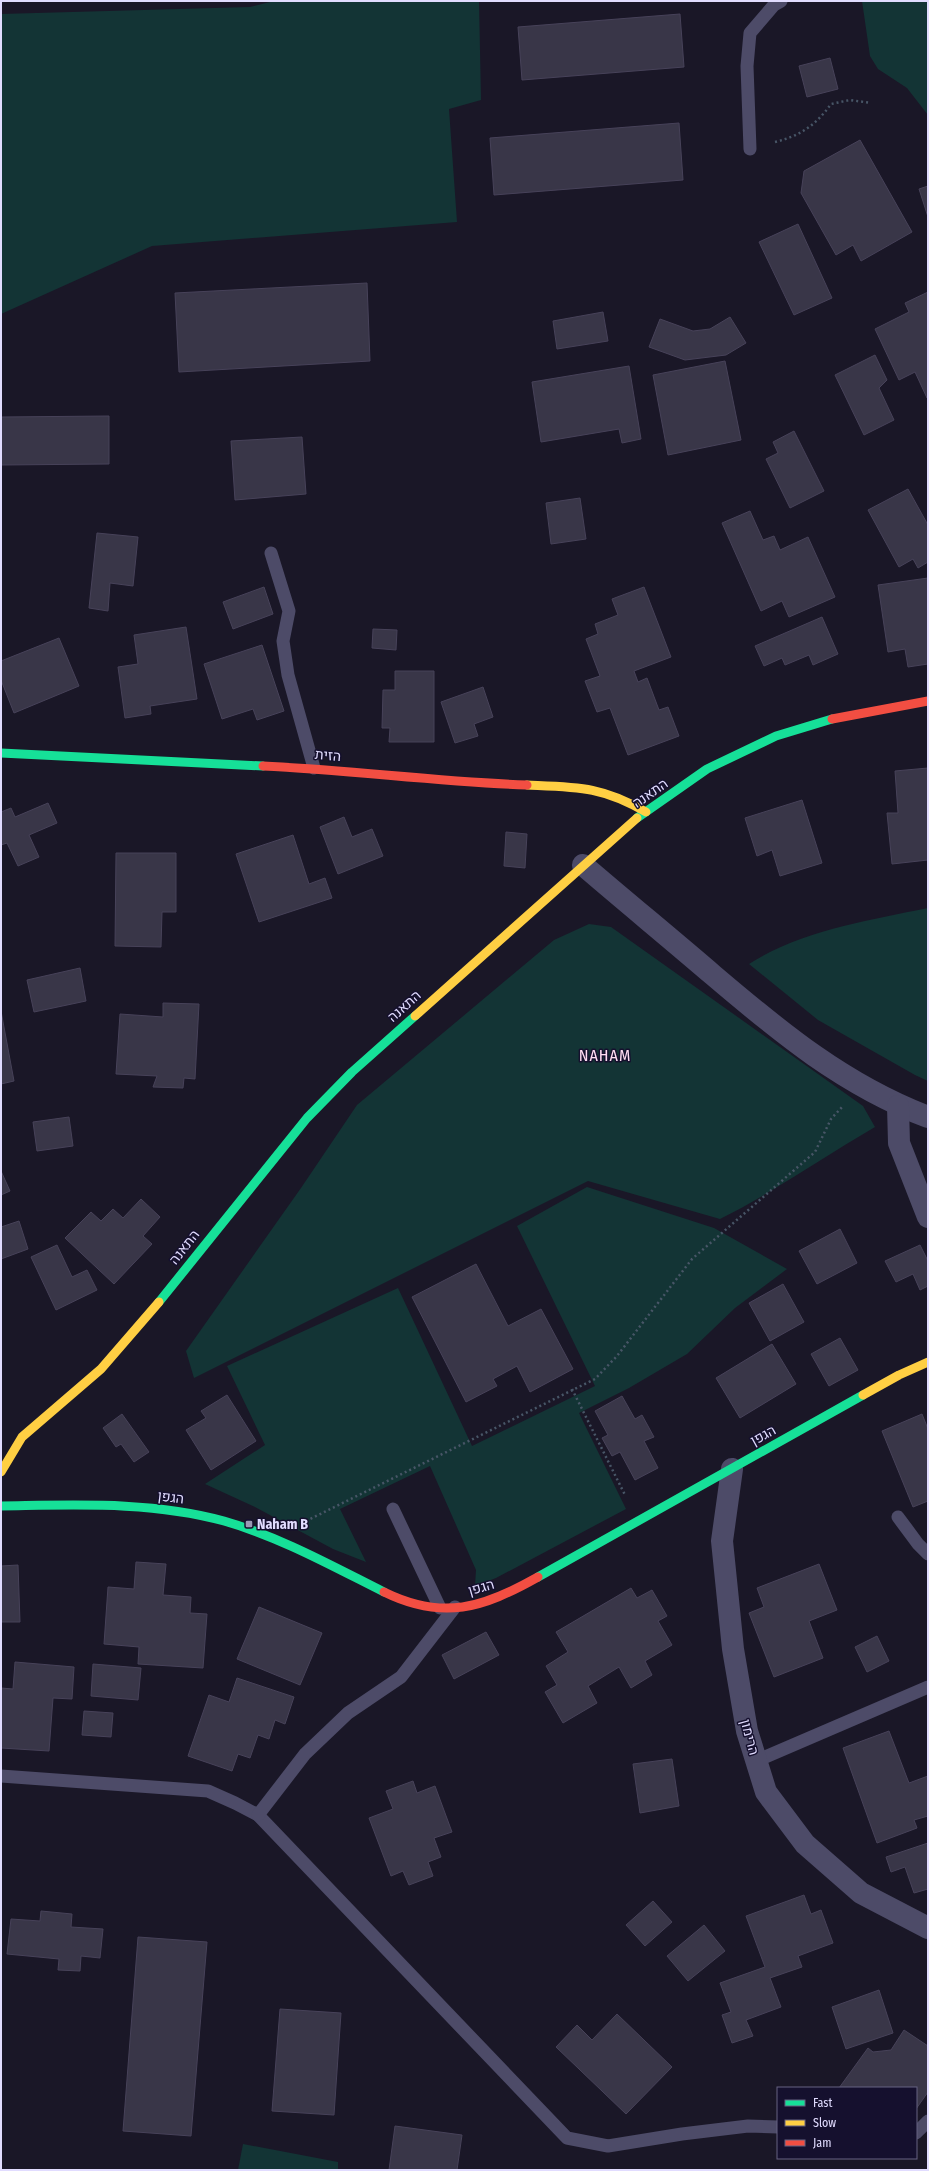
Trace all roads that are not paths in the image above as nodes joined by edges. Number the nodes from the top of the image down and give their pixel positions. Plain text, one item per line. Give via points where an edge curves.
1 (781, 1) edge
2 (750, 149) road end
3 (271, 554) dead end
4 (928, 702) edge
5 (1, 753) edge
6 (314, 768) junction
7 (646, 812) junction
8 (584, 865) junction
9 (898, 1106) junction
10 (928, 1117) edge
11 (928, 1217) edge
12 (928, 1362) edge
13 (732, 1469) junction
14 (1, 1472) edge
15 (1, 1506) edge
16 (393, 1508) dead end
17 (898, 1517) dead end
18 (928, 1554) edge
19 (440, 1608) junction
20 (456, 1608) junction
21 (928, 1687) edge
22 (756, 1761) junction
23 (1, 1776) edge
24 (258, 1815) junction
25 (928, 1928) edge
26 (928, 2121) edge
27 (777, 2127) edge
28 (917, 2132) edge

1 - 2 lane via 774,5 750,33 747,66
3 - 6 lane via 289,611 283,641 288,675
4 - 7 street, התאנה via 842,716 776,736 707,769
5 - 6 street, הזית
6 - 7 street, הזית via 466,783 597,790 624,799
7 - 8 street, התאנה
8 - 9 street via 798,1046
8 - 14 street, התאנה via 352,1072 307,1118 139,1327 100,1369 22,1437
9 - 10 street
9 - 11 street via 899,1143
12 - 13 street, הגפן via 899,1375
13 - 20 street, הגפן via 512,1592 482,1604
13 - 22 street, הרימון via 722,1541 733,1649 747,1731
15 - 19 street, הגפן via 133,1507 187,1513 224,1521 288,1545 398,1598 424,1607
16 - 19 lane
17 - 18 lane
19 - 20 street, הגפן
20 - 24 lane via 401,1677 348,1713 306,1754
21 - 22 lane
22 - 25 street, הרימון via 766,1792 804,1844 861,1893
23 - 24 lane via 208,1791
24 - 27 lane via 567,2138 608,2146 741,2127
26 - 28 lane

